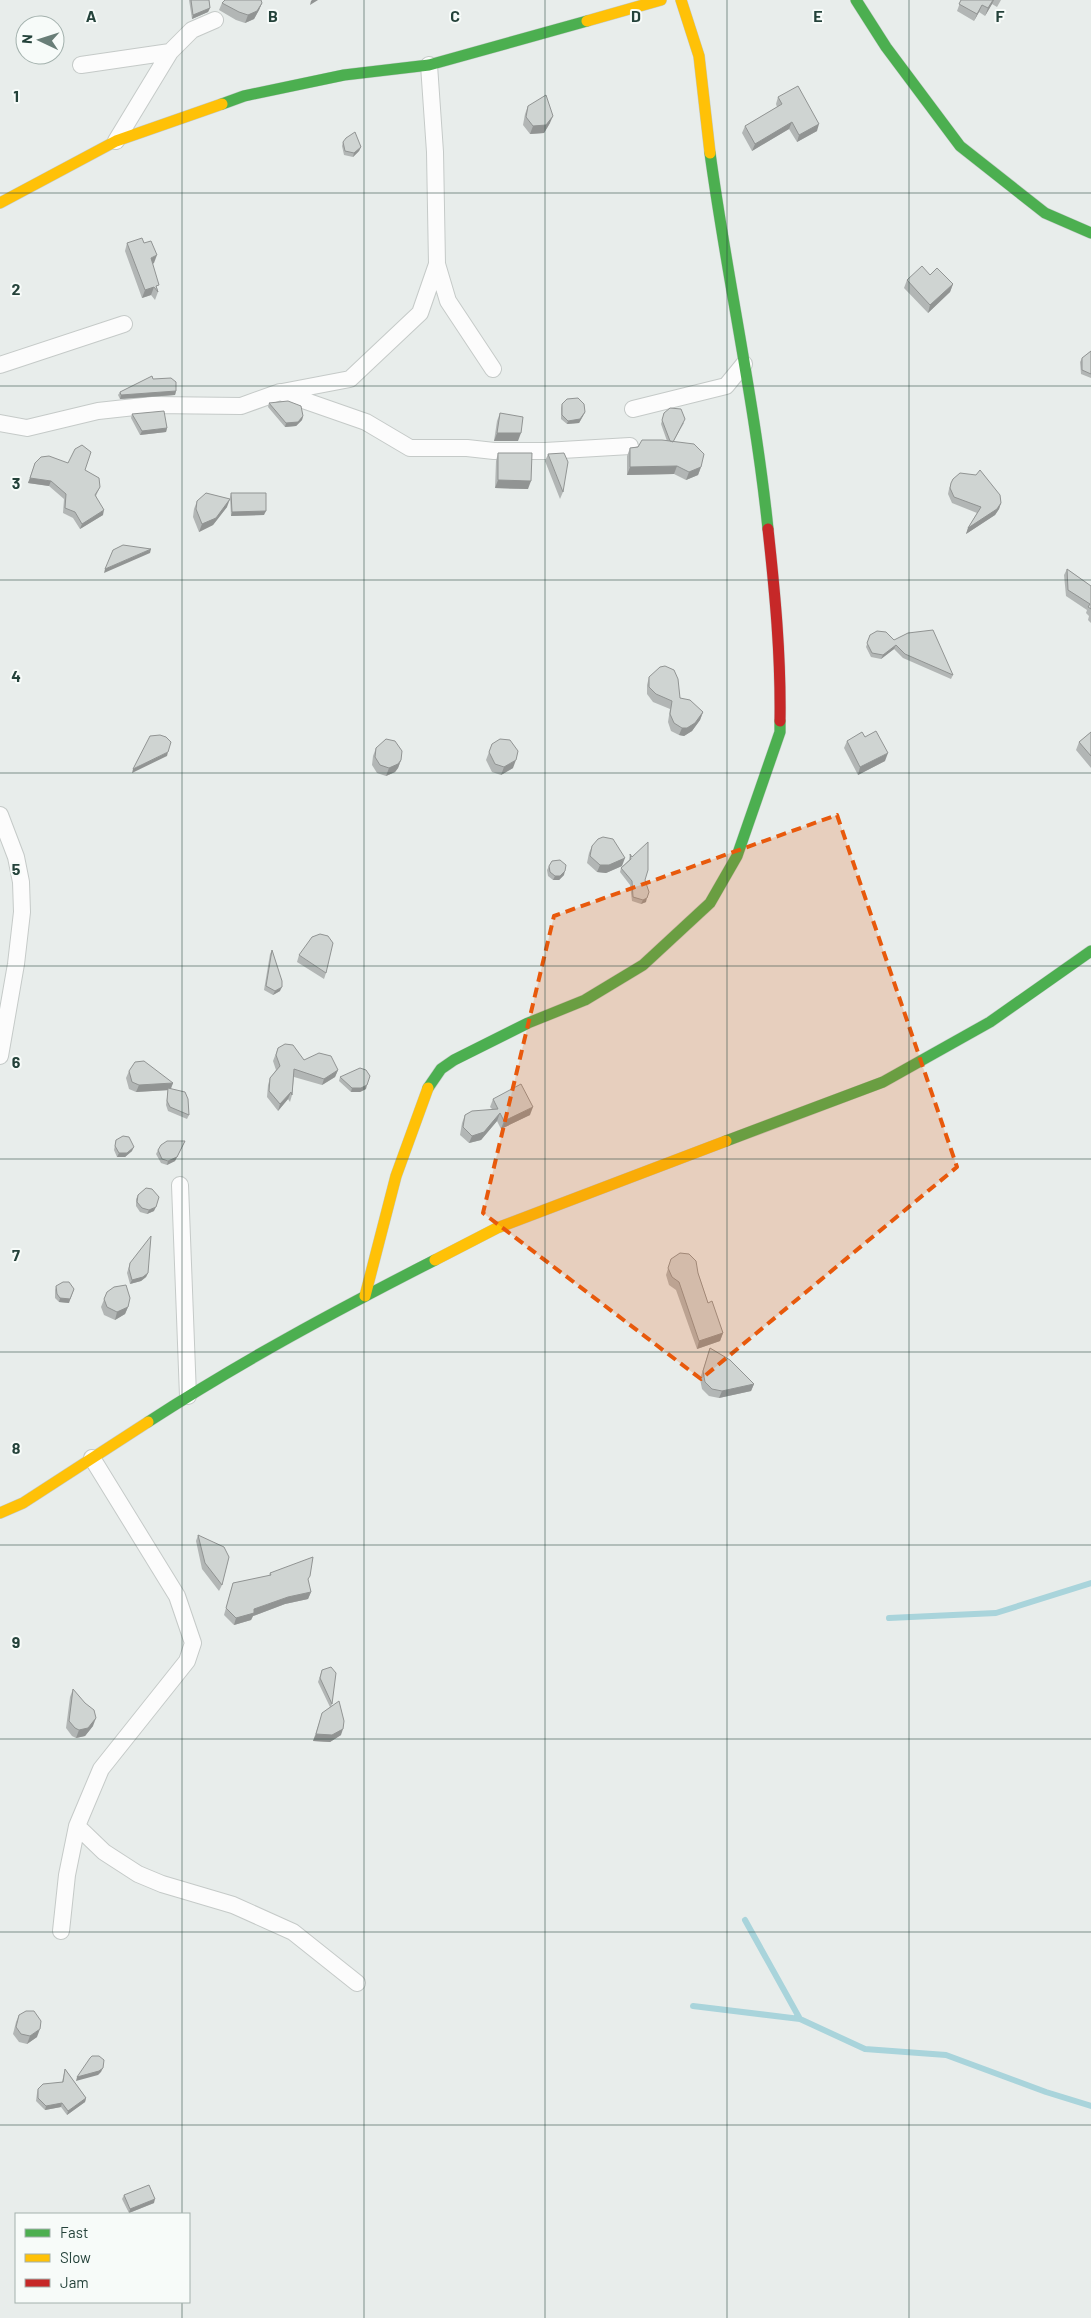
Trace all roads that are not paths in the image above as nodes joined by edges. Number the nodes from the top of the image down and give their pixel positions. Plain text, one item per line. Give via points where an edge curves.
1 (661, 0) edge
2 (681, 0) edge
3 (856, 0) edge
4 (215, 20) dead end
5 (170, 52) junction
6 (81, 65) dead end
7 (429, 65) junction
8 (116, 141) junction
9 (0, 203) edge
10 (1091, 233) edge
11 (437, 264) junction
12 (124, 324) dead end
13 (744, 364) junction
14 (0, 365) edge
15 (494, 369) dead end
16 (280, 392) junction
17 (632, 409) dead end
18 (0, 423) edge
19 (630, 446) edge
20 (0, 815) edge
21 (1091, 951) edge
22 (0, 1056) edge
23 (180, 1185) dead end
24 (365, 1296) junction
25 (188, 1396) junction
26 (92, 1458) junction
27 (0, 1514) edge
28 (78, 1826) junction
29 (61, 1931) dead end
30 (357, 1983) dead end

1 - 7 street
2 - 13 street via 699,56 718,213
3 - 10 street via 886,47 960,146 1045,213
4 - 5 street via 192,30
5 - 6 street
5 - 8 street
7 - 8 street via 344,75 244,96
7 - 11 street
8 - 9 street
11 - 15 street via 448,300
11 - 16 street via 420,313 350,379
12 - 14 street
13 - 17 street via 726,386
13 - 24 street via 763,477 781,680 780,732 737,856 710,903 643,965 585,1000 528,1023 441,1069 420,1106 396,1176
16 - 18 street via 241,406 153,405 98,411 27,428
16 - 19 street via 366,422 410,448 537,451
20 - 22 street via 22,882 22,912
21 - 24 street via 990,1022 883,1082 497,1228
23 - 25 street
24 - 25 street
25 - 26 street
26 - 27 street via 23,1503
26 - 28 street via 177,1596 193,1643 187,1661 101,1769
28 - 29 street via 67,1875
28 - 30 street via 104,1852 138,1874 233,1905 293,1932

